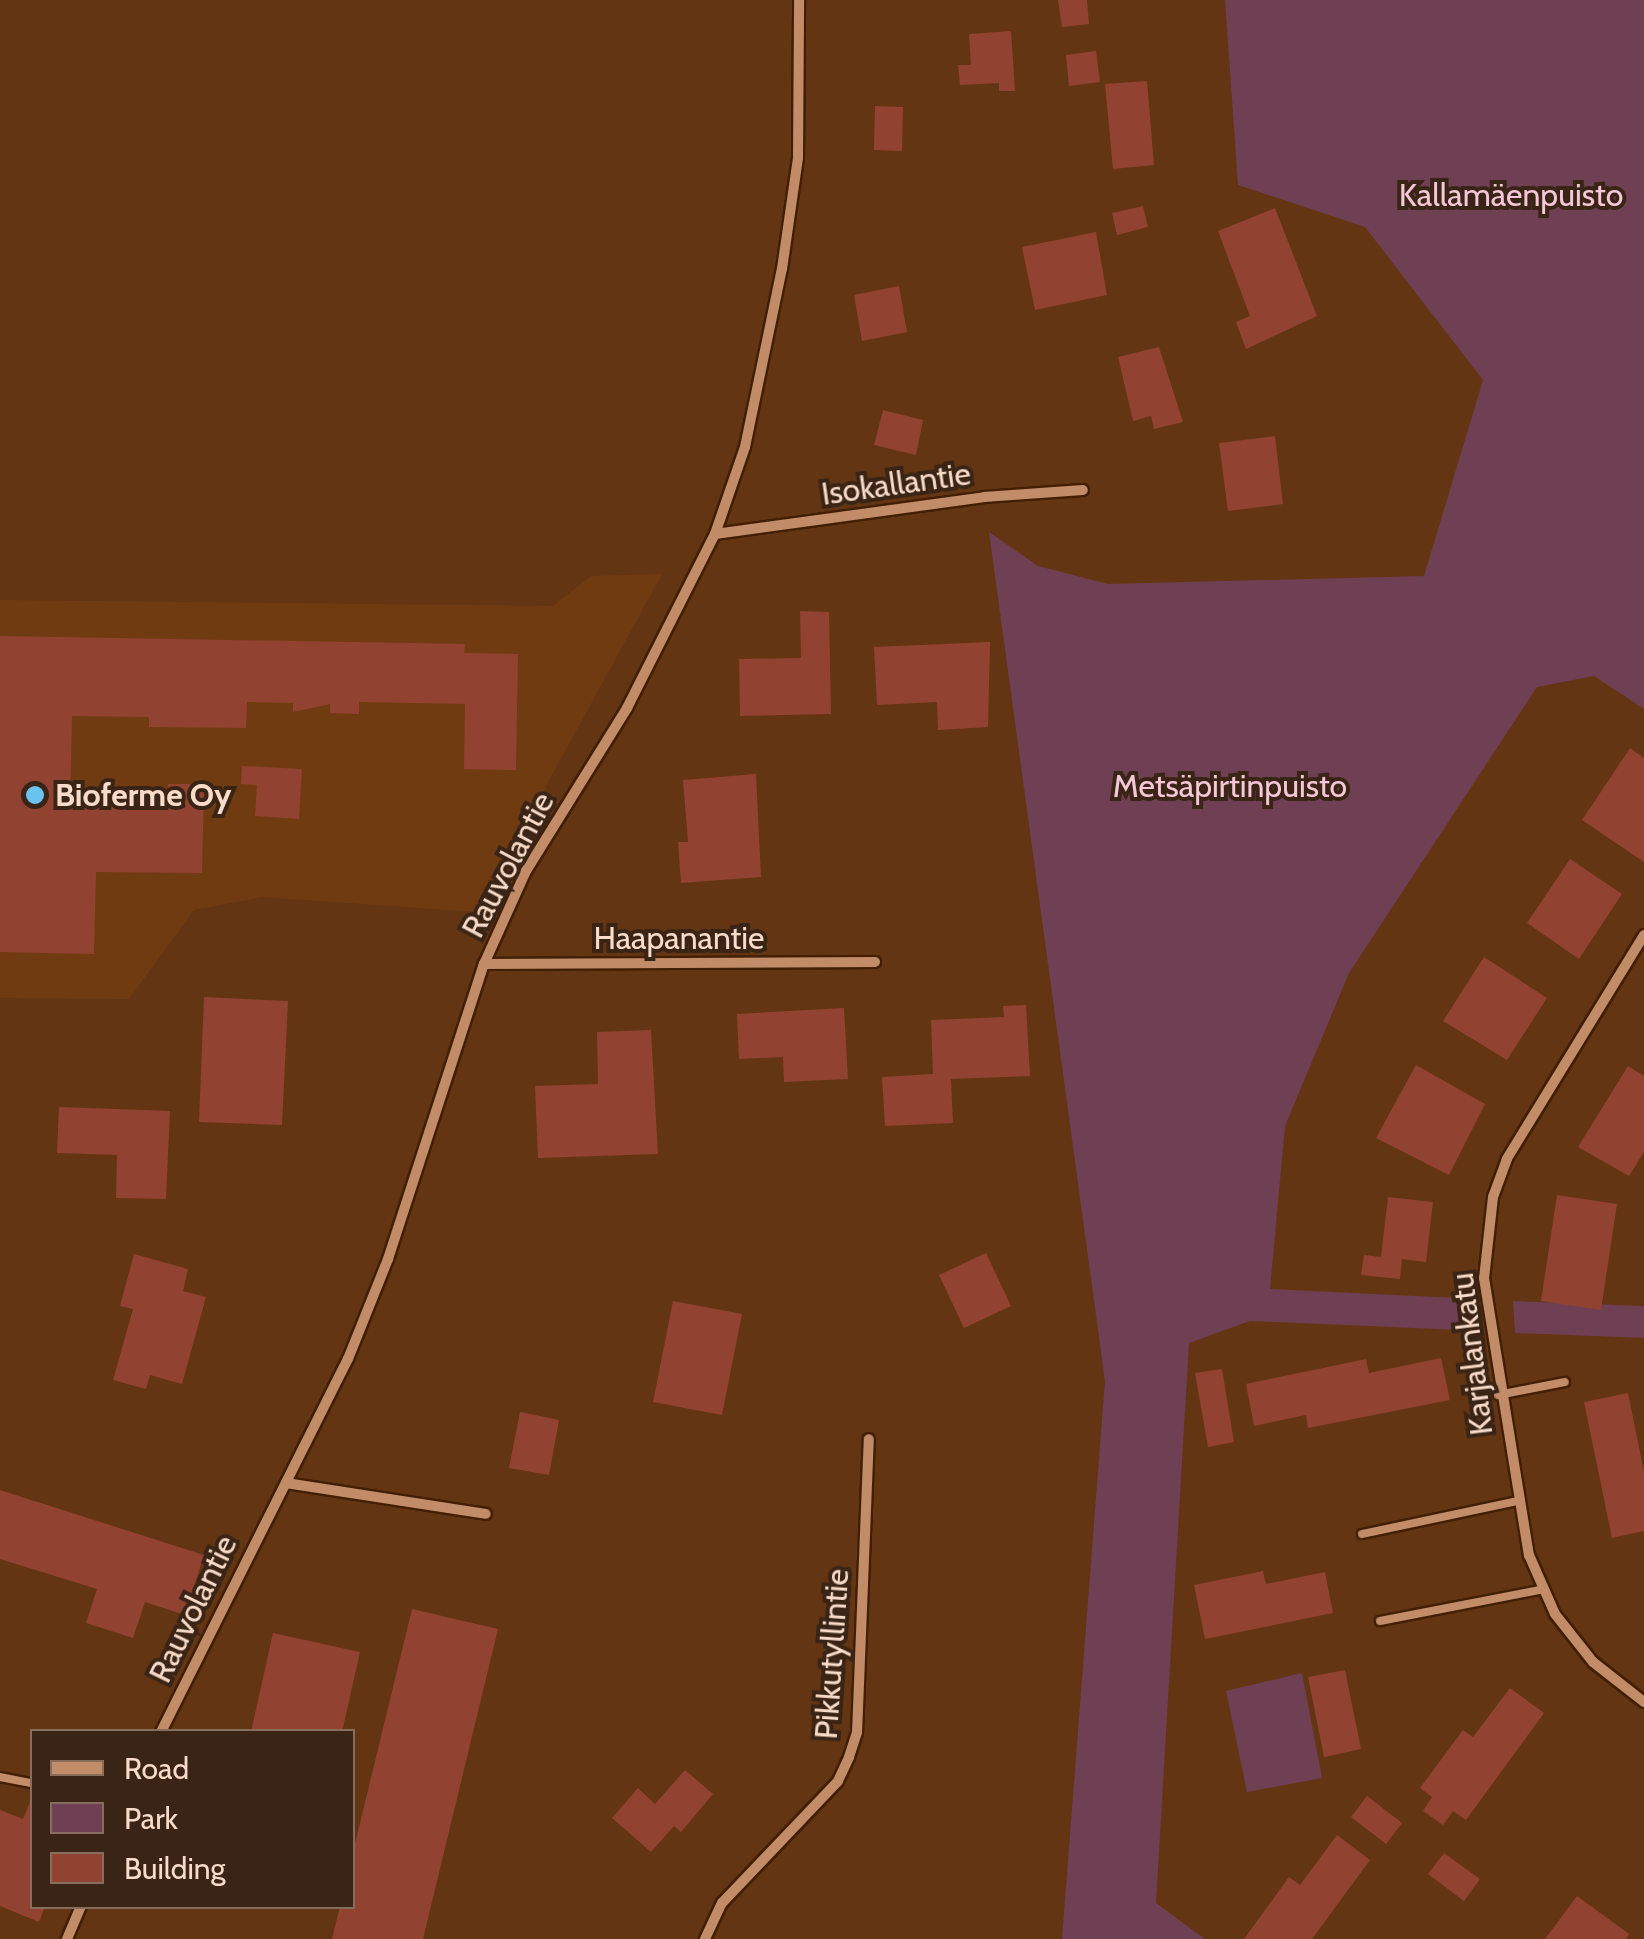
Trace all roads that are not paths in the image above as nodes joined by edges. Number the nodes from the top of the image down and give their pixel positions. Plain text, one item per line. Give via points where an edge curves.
1 (799, 0) edge
2 (1084, 490) dead end
3 (715, 534) junction
4 (1644, 935) edge
5 (875, 962) dead end
6 (484, 964) junction
7 (1565, 1382) dead end
8 (1498, 1394) junction
9 (869, 1438) dead end
10 (286, 1483) junction
11 (1518, 1502) junction
12 (486, 1514) dead end
13 (1362, 1534) dead end
14 (1544, 1589) junction
15 (1380, 1621) dead end
16 (1644, 1702) edge
17 (163, 1729) edge
18 (0, 1777) edge
19 (30, 1783) edge
20 (81, 1909) edge
21 (67, 1939) edge
22 (705, 1939) edge

1 - 3 street, Rauvolantie via 798,158 782,268 745,446
2 - 3 street, Isokallantie
3 - 6 street, Rauvolantie via 645,677 526,871
4 - 8 street, Karjalankatu via 1507,1159 1493,1197 1484,1278
5 - 6 street, Haapanantie
6 - 10 street, Rauvolantie via 388,1259 348,1359
7 - 8 lane
8 - 11 street, Karjalankatu
9 - 22 street, Pikkutyllintie via 857,1733 838,1781 722,1903
10 - 12 street
10 - 17 street, Rauvolantie
11 - 13 lane
11 - 14 street, Karjalankatu
14 - 15 lane
14 - 16 street, Karjalankatu via 1555,1614 1594,1662
18 - 19 lane
20 - 21 street

